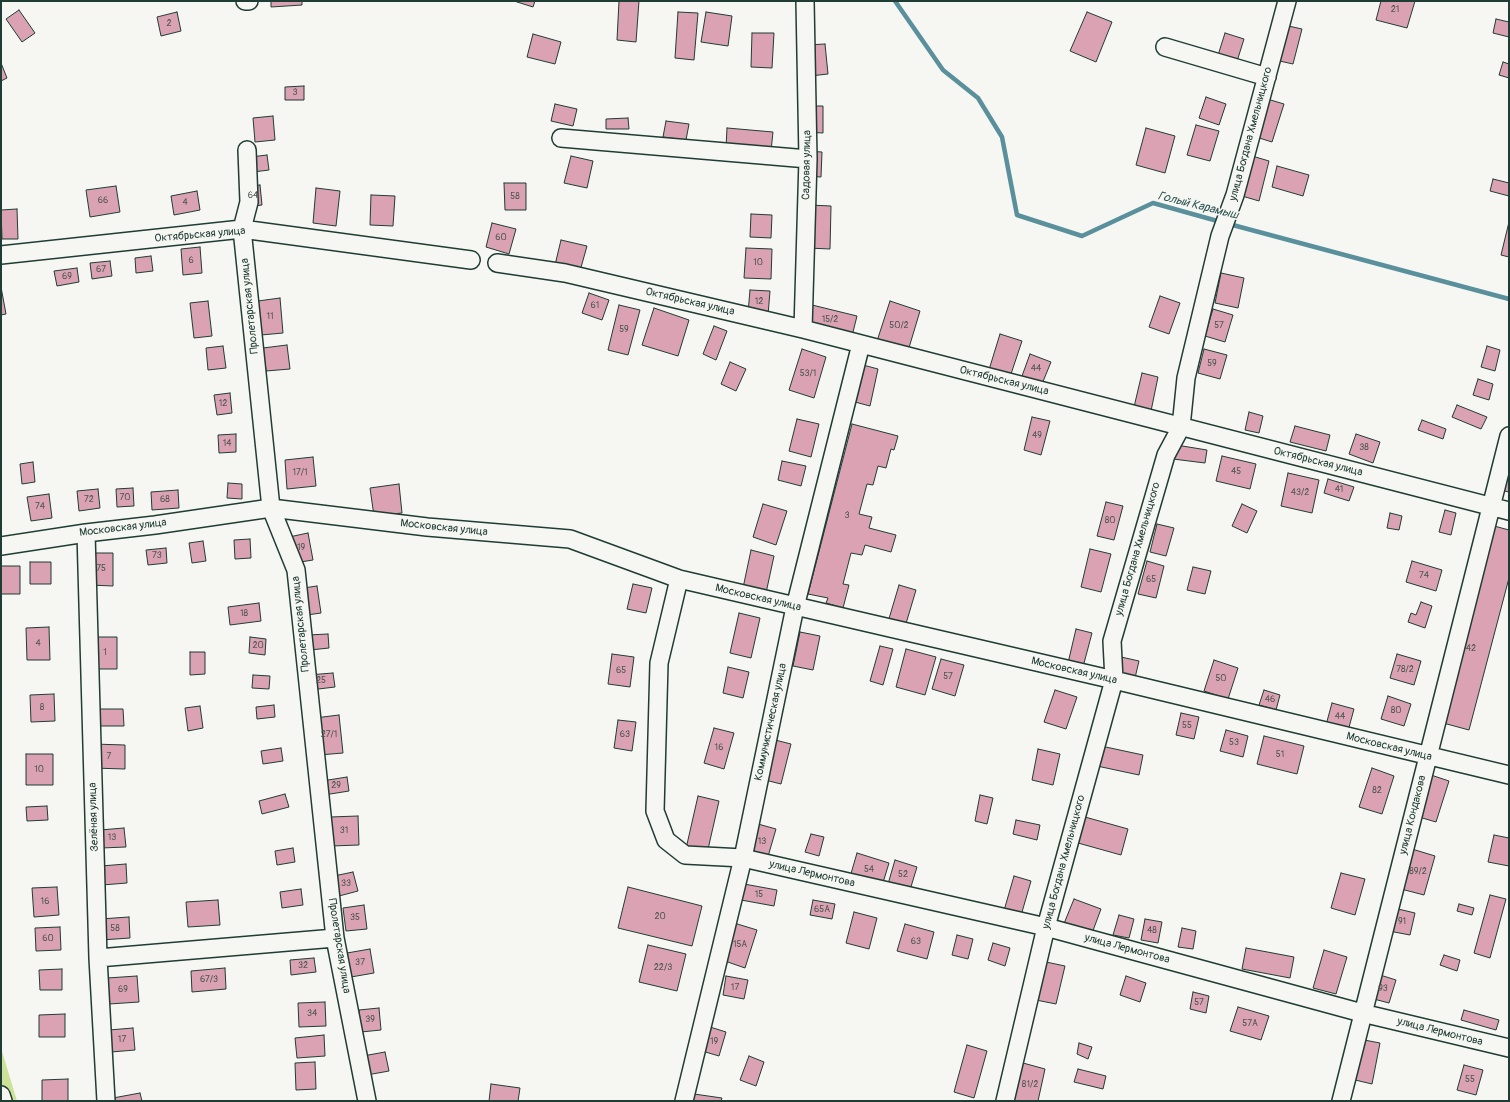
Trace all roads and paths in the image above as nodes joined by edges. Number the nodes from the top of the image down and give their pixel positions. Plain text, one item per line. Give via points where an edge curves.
1 (244, 1) edge
2 (249, 1) edge
3 (805, 1) edge
4 (1287, 1) edge
5 (1165, 47) dead end
6 (1267, 77) junction
7 (561, 138) dead end
8 (247, 150) dead end
9 (808, 158) junction
10 (242, 229) junction
11 (1, 255) edge
12 (470, 260) dead end
13 (497, 264) dead end
14 (803, 329) junction
15 (861, 344) junction
16 (1181, 427) junction
17 (1509, 436) edge
18 (1490, 506) junction
19 (271, 508) junction
20 (1509, 511) edge
21 (86, 532) junction
22 (1, 546) edge
23 (679, 579) junction
24 (795, 607) junction
25 (1114, 680) junction
26 (1428, 756) junction
27 (1509, 775) edge
28 (743, 858) junction
29 (1046, 927) junction
30 (335, 938) junction
31 (98, 958) junction
32 (1362, 1013) junction
33 (1509, 1048) edge
34 (1, 1094) edge
35 (369, 1100) edge
36 (3, 1101) edge
37 (106, 1101) edge
38 (684, 1101) edge
39 (1005, 1101) edge
40 (1340, 1101) edge

1 - 2 street
3 - 9 street, Садовая улица
4 - 6 street, улица Богдана Хмельницкого
5 - 6 street
6 - 16 street, улица Богдана Хмельницкого via 1235,195 1220,236 1186,378
7 - 9 street
8 - 10 street, Пролетарская улица via 249,202
9 - 14 street, Садовая улица
10 - 11 street, Октябрьская улица
10 - 12 street, Октябрьская улица
10 - 19 street, Пролетарская улица
13 - 14 street, Октябрьская улица via 565,273
14 - 15 street, Октябрьская улица
15 - 16 street, Октябрьская улица
15 - 24 street, Коммунистическая улица
16 - 18 street, Октябрьская улица
16 - 25 street, улица Богдана Хмельницкого via 1166,455 1112,641
17 - 18 street, улица Кондакова
18 - 20 street, Октябрьская улица
18 - 26 street, улица Кондакова
19 - 21 street, Московская улица
19 - 23 street, Московская улица via 426,527 570,539
19 - 30 street, Пролетарская улица via 296,570
21 - 22 street, Московская улица
21 - 31 street, Зелёная улица
23 - 24 street, Московская улица
23 - 28 street, улица Лермонтова via 659,663 655,811 666,840 685,855
24 - 25 street, Московская улица
24 - 28 street, Коммунистическая улица
25 - 26 street, Московская улица
25 - 29 street, улица Богдана Хмельницкого
26 - 27 street, Московская улица
26 - 32 street, улица Кондакова
28 - 29 street, улица Лермонтова
28 - 38 street, Коммунистическая улица
29 - 32 street, улица Лермонтова
29 - 39 street, улица Богдана Хмельницкого
30 - 31 street
30 - 35 street, Пролетарская улица
31 - 37 street, Зелёная улица
32 - 33 street, улица Лермонтова
32 - 40 street, улица Кондакова
34 - 36 street

